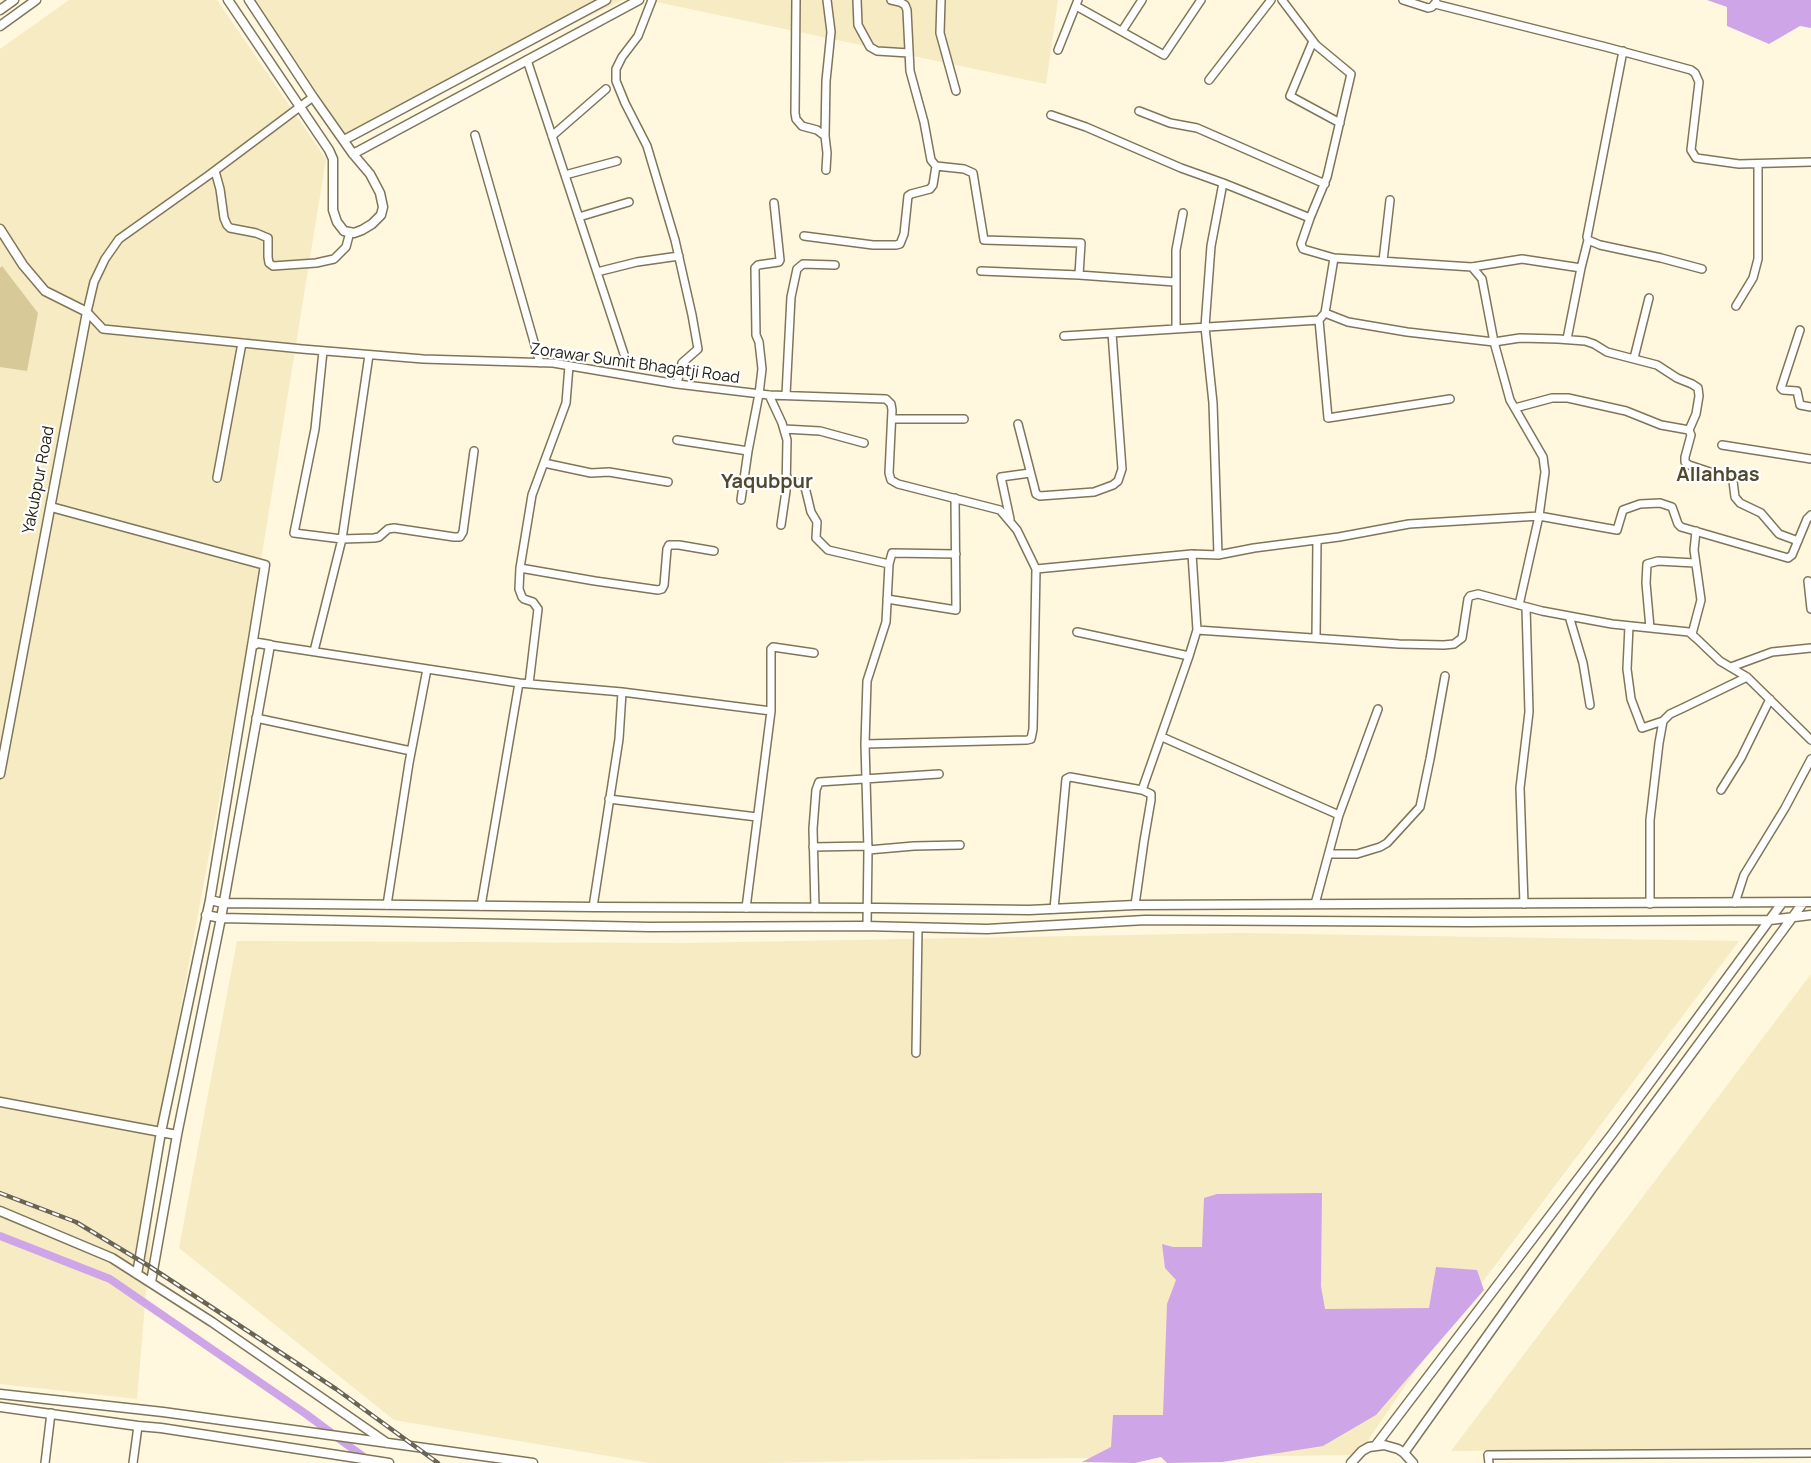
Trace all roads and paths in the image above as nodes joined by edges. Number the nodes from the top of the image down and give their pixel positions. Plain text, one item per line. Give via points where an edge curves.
1 (14, 0) edge
2 (36, 0) edge
3 (228, 0) edge
4 (249, 0) edge
5 (606, 0) edge
6 (640, 0) edge
7 (652, 0) edge
8 (796, 0) edge
9 (827, 0) edge
10 (857, 0) edge
11 (891, 0) edge
12 (941, 0) edge
13 (1142, 0) edge
14 (1201, 0) edge
15 (1271, 0) edge
16 (1403, 0) edge
17 (1284, 1) edge
18 (1436, 2) edge
19 (1077, 3) edge
20 (0, 10) edge
21 (0, 26) edge
22 (1122, 32) junction
23 (1313, 41) junction
24 (1058, 50) dead end
25 (1623, 51) junction
26 (909, 53) junction
27 (527, 60) junction
28 (1209, 80) dead end
29 (606, 89) dead end
30 (956, 91) dead end
31 (314, 97) junction
32 (300, 105) junction
33 (1139, 111) dead end
34 (1051, 115) dead end
35 (1340, 123) junction
36 (475, 135) dead end
37 (552, 136) junction
38 (825, 136) junction
39 (344, 140) junction
40 (353, 154) junction
41 (617, 161) dead end
42 (1811, 162) edge
43 (1758, 164) junction
44 (936, 166) junction
45 (826, 170) dead end
46 (215, 171) junction
47 (565, 175) junction
48 (1223, 183) junction
49 (1325, 184) junction
50 (1390, 200) dead end
51 (629, 202) dead end
52 (774, 203) dead end
53 (1183, 213) dead end
54 (579, 217) junction
55 (1310, 218) junction
56 (0, 229) edge
57 (350, 232) junction
58 (804, 236) dead end
59 (1588, 240) junction
60 (678, 256) junction
61 (1334, 258) junction
62 (1383, 261) junction
63 (835, 265) dead end
64 (1472, 267) junction
65 (1581, 268) junction
66 (1701, 269) dead end
67 (597, 272) junction
68 (981, 272) dead end
69 (1079, 275) junction
70 (1175, 282) junction
71 (1649, 298) dead end
72 (1736, 306) dead end
73 (87, 312) junction
74 (1325, 313) junction
75 (1318, 320) junction
76 (1205, 327) junction
77 (1176, 329) junction
78 (1800, 330) dead end
79 (1112, 333) junction
80 (1064, 336) dead end
81 (1567, 339) junction
82 (1494, 342) junction
83 (242, 343) junction
84 (323, 351) junction
85 (624, 354) dead end
86 (369, 355) junction
87 (1634, 358) junction
88 (540, 363) junction
89 (569, 366) junction
90 (677, 384) junction
91 (759, 394) junction
92 (786, 395) junction
93 (769, 396) junction
94 (1450, 399) dead end
95 (1811, 407) edge
96 (1515, 408) junction
97 (892, 419) junction
98 (964, 419) dead end
99 (1018, 424) dead end
100 (784, 429) junction
101 (1689, 430) junction
102 (677, 440) dead end
103 (864, 443) dead end
104 (1722, 445) dead end
105 (474, 451) dead end
106 (748, 451) junction
107 (1811, 459) edge
108 (544, 463) junction
109 (1030, 472) junction
110 (217, 478) dead end
111 (787, 478) junction
112 (668, 482) dead end
113 (955, 498) junction
114 (741, 500) dead end
115 (51, 507) junction
116 (1811, 515) edge
117 (1539, 516) junction
118 (1010, 521) junction
119 (781, 525) dead end
120 (1696, 531) junction
121 (342, 539) junction
122 (1317, 540) junction
123 (1798, 541) junction
124 (714, 551) dead end
125 (956, 554) junction
126 (1192, 554) junction
127 (1218, 555) junction
128 (1695, 563) junction
129 (889, 564) junction
130 (520, 568) junction
131 (1036, 569) junction
132 (1808, 581) dead end
133 (887, 599) junction
134 (1523, 606) junction
135 (1811, 609) edge
136 (1569, 616) junction
137 (1629, 626) junction
138 (1650, 628) junction
139 (1197, 630) junction
140 (1077, 632) dead end
141 (1692, 634) junction
142 (1316, 638) junction
143 (270, 645) junction
144 (252, 646) junction
145 (1811, 648) edge
146 (314, 651) junction
147 (814, 653) dead end
148 (1190, 656) junction
149 (1731, 667) junction
150 (428, 669) junction
151 (1445, 676) dead end
152 (1747, 677) junction
153 (519, 683) junction
154 (529, 684) junction
155 (622, 692) junction
156 (1770, 699) junction
157 (1590, 705) dead end
158 (1378, 710) dead end
159 (771, 711) junction
160 (256, 718) junction
161 (1663, 721) junction
162 (1162, 737) junction
163 (1810, 738) edge
164 (3, 744) edge
165 (865, 744) junction
166 (411, 751) junction
167 (1811, 759) edge
168 (0, 774) edge
169 (939, 774) dead end
170 (866, 778) junction
171 (1142, 790) junction
172 (1720, 790) dead end
173 (609, 800) junction
174 (1339, 815) junction
175 (757, 817) junction
176 (960, 846) dead end
177 (813, 847) junction
178 (868, 848) junction
179 (1329, 854) junction
180 (210, 900) junction
181 (223, 903) junction
182 (1735, 903) junction
183 (1782, 903) junction
184 (1807, 903) edge
185 (1315, 904) junction
186 (1524, 904) junction
187 (1650, 904) junction
188 (387, 905) junction
189 (1135, 905) junction
190 (1146, 905) junction
191 (481, 906) junction
192 (593, 908) junction
193 (746, 908) junction
194 (816, 908) junction
195 (867, 908) junction
196 (1054, 909) junction
197 (206, 915) junction
198 (1811, 915) edge
199 (221, 918) junction
200 (1792, 918) junction
201 (1145, 920) junction
202 (1770, 920) junction
203 (867, 926) junction
204 (918, 928) junction
205 (915, 1053) dead end
206 (0, 1102) edge
207 (161, 1132) junction
208 (177, 1135) junction
209 (0, 1211) edge
210 (137, 1274) junction
211 (151, 1282) junction
212 (0, 1394) edge
213 (0, 1407) edge
214 (163, 1412) junction
215 (51, 1413) junction
216 (138, 1426) junction
217 (161, 1428) junction
218 (384, 1443) junction
219 (1376, 1445) junction
220 (1404, 1453) junction
221 (1811, 1453) edge
222 (1349, 1462) edge
223 (45, 1463) edge
224 (133, 1463) edge
225 (389, 1463) edge
226 (533, 1463) edge
227 (1413, 1463) edge
228 (1489, 1463) edge

1 - 20 street
2 - 21 street
3 - 32 street
4 - 31 street
5 - 39 street
6 - 27 street
7 - 60 street via 638,36 616,69 616,81 647,146
8 - 38 street via 796,119 802,126
9 - 38 street via 831,32
10 - 26 street via 858,25 870,47
11 - 26 street via 900,2 907,10
12 - 30 street via 940,33
13 - 22 street
14 - 22 street via 1164,55
15 - 28 street
16 - 18 street via 1428,8
17 - 23 street
18 - 25 street
19 - 22 street
19 - 24 street
23 - 35 street via 1351,74
23 - 35 street via 1290,96
25 - 43 street via 1691,70 1698,77 1693,156 1725,163
25 - 59 street via 1586,233
26 - 44 street via 929,154
27 - 37 street
27 - 40 street
29 - 37 street
31 - 32 street
31 - 39 street
32 - 46 street
32 - 57 street via 333,159 333,210 337,222
33 - 49 street via 1197,128
34 - 48 street
35 - 49 street
36 - 88 street
37 - 47 street
38 - 45 street
39 - 40 street
40 - 57 street via 370,174 383,207 372,224
41 - 47 street
42 - 43 street
43 - 72 street via 1758,259 1753,278
44 - 58 street via 930,189 908,196 900,244 873,245
44 - 69 street via 964,169 972,174 984,240 1081,243
46 - 57 street via 227,225 268,238 269,263 273,266 334,259 346,247
46 - 73 street via 119,239 98,274
47 - 54 street
48 - 55 street
48 - 76 street via 1211,246
49 - 55 street
50 - 62 street
51 - 54 street
52 - 91 street via 780,261 755,268 756,334 762,369
53 - 70 street
54 - 67 street
55 - 61 street via 1301,244 1303,249
56 - 73 street via 45,291
59 - 65 street
59 - 66 street
60 - 67 street
60 - 90 street via 698,349 682,363
61 - 62 street
61 - 74 street
62 - 64 street
63 - 92 street via 803,264 797,269 791,297
64 - 65 street via 1522,259
64 - 82 street via 1482,279
65 - 81 street
67 - 85 street
68 - 69 street
69 - 70 street
70 - 77 street
71 - 87 street
73 - 83 street, Zorawar Sumit Bhagatji Road via 103,329
73 - 115 street, Yakubpur Road
74 - 75 street
74 - 82 street via 1348,322
75 - 76 street
75 - 94 street via 1328,418
76 - 77 street
76 - 127 street via 1213,404
77 - 79 street
78 - 95 street via 1781,388 1796,390 1800,405
79 - 80 street
79 - 109 street via 1122,469 1118,481 1094,492 1040,496
81 - 82 street
81 - 87 street
82 - 96 street
83 - 84 street, Zorawar Sumit Bhagatji Road
83 - 110 street
84 - 86 street, Zorawar Sumit Bhagatji Road
84 - 121 street via 315,429 294,533
86 - 88 street, Zorawar Sumit Bhagatji Road
86 - 121 street
87 - 101 street via 1661,367 1698,388 1696,414
88 - 89 street, Zorawar Sumit Bhagatji Road
89 - 90 street, Zorawar Sumit Bhagatji Road
89 - 108 street via 566,404
90 - 91 street, Zorawar Sumit Bhagatji Road
91 - 93 street, Zorawar Sumit Bhagatji Road
91 - 106 street
92 - 93 street, Zorawar Sumit Bhagatji Road
92 - 97 street, Zorawar Sumit Bhagatji Road via 886,399 891,404
93 - 100 street
96 - 101 street via 1568,398
96 - 117 street via 1543,457 1545,472
97 - 98 street
97 - 113 street via 891,480
99 - 109 street
100 - 103 street via 820,431
100 - 111 street
101 - 123 street via 1685,462 1731,479 1740,503 1761,513 1779,534
102 - 106 street
104 - 107 street
105 - 121 street via 460,537 394,528 380,537
106 - 114 street
108 - 112 street
108 - 130 street via 532,495
109 - 118 street via 1001,477
111 - 119 street
111 - 129 street via 805,487 817,522 816,538 828,550
113 - 118 street via 1000,510
113 - 125 street
115 - 144 street via 265,565
115 - 164 street, Yakubpur Road
116 - 123 street
117 - 120 street via 1617,530 1623,510 1660,503 1672,507 1680,526
117 - 122 street via 1409,524
117 - 134 street
118 - 131 street
120 - 123 street via 1785,558 1790,557
120 - 128 street
121 - 146 street
122 - 127 street
122 - 142 street
124 - 130 street via 669,545 664,585 658,590
125 - 129 street via 892,553
125 - 133 street via 956,610
126 - 127 street
126 - 131 street
126 - 139 street
128 - 138 street via 1647,564
128 - 141 street via 1701,600
129 - 133 street
130 - 154 street via 522,597 538,609
131 - 165 street via 1031,739
132 - 135 street
133 - 165 street via 886,622 867,681
134 - 136 street
134 - 142 street via 1478,594 1470,596 1462,638 1454,644
134 - 186 street via 1529,712 1520,788
136 - 137 street
136 - 157 street
137 - 138 street
137 - 161 street via 1626,669 1639,724 1647,728
138 - 141 street
139 - 142 street
139 - 148 street
140 - 148 street
141 - 149 street
143 - 144 street
143 - 146 street
143 - 160 street
144 - 180 street
145 - 149 street via 1772,652
146 - 150 street
147 - 159 street via 771,648
148 - 162 street
149 - 152 street
150 - 153 street
150 - 166 street
151 - 179 street via 1420,807 1380,848 1357,854
152 - 156 street
152 - 161 street
153 - 154 street
153 - 191 street
154 - 155 street
155 - 159 street
155 - 173 street
156 - 163 street
156 - 172 street
158 - 174 street
159 - 175 street
160 - 166 street
160 - 181 street
161 - 187 street via 1650,820
162 - 171 street
162 - 174 street
164 - 168 street, Yakubpur Road
165 - 170 street
166 - 188 street
167 - 182 street via 1744,875
169 - 170 street
170 - 177 street via 819,782
170 - 178 street
171 - 189 street via 1150,793 1151,800
171 - 196 street via 1066,779
173 - 175 street
173 - 192 street
174 - 179 street
175 - 193 street
176 - 178 street
177 - 178 street
177 - 194 street
178 - 195 street
179 - 185 street
180 - 181 street
180 - 197 street
181 - 188 street
181 - 199 street
182 - 183 street
182 - 187 street
183 - 184 street
183 - 202 street
184 - 200 street
185 - 186 street
185 - 190 street
186 - 187 street
188 - 191 street
189 - 190 street
189 - 196 street
190 - 201 street
191 - 192 street
192 - 193 street
193 - 194 street
194 - 195 street
195 - 196 street
195 - 203 street
197 - 199 street
197 - 207 street
198 - 200 street
199 - 203 street via 650,927
199 - 208 street
200 - 202 street
200 - 220 street via 1593,1187
201 - 202 street
201 - 204 street via 987,929
202 - 219 street
203 - 204 street
204 - 205 street
206 - 207 street
207 - 208 street
207 - 210 street
208 - 211 street
209 - 210 street via 112,1258
210 - 211 street
211 - 218 street
212 - 214 street
213 - 215 street
214 - 217 street
214 - 218 street
215 - 216 street
215 - 223 street
216 - 217 street
216 - 224 street
217 - 225 street
218 - 226 street
219 - 220 street via 1391,1446
219 - 222 street
220 - 227 street
221 - 228 street via 1488,1455

